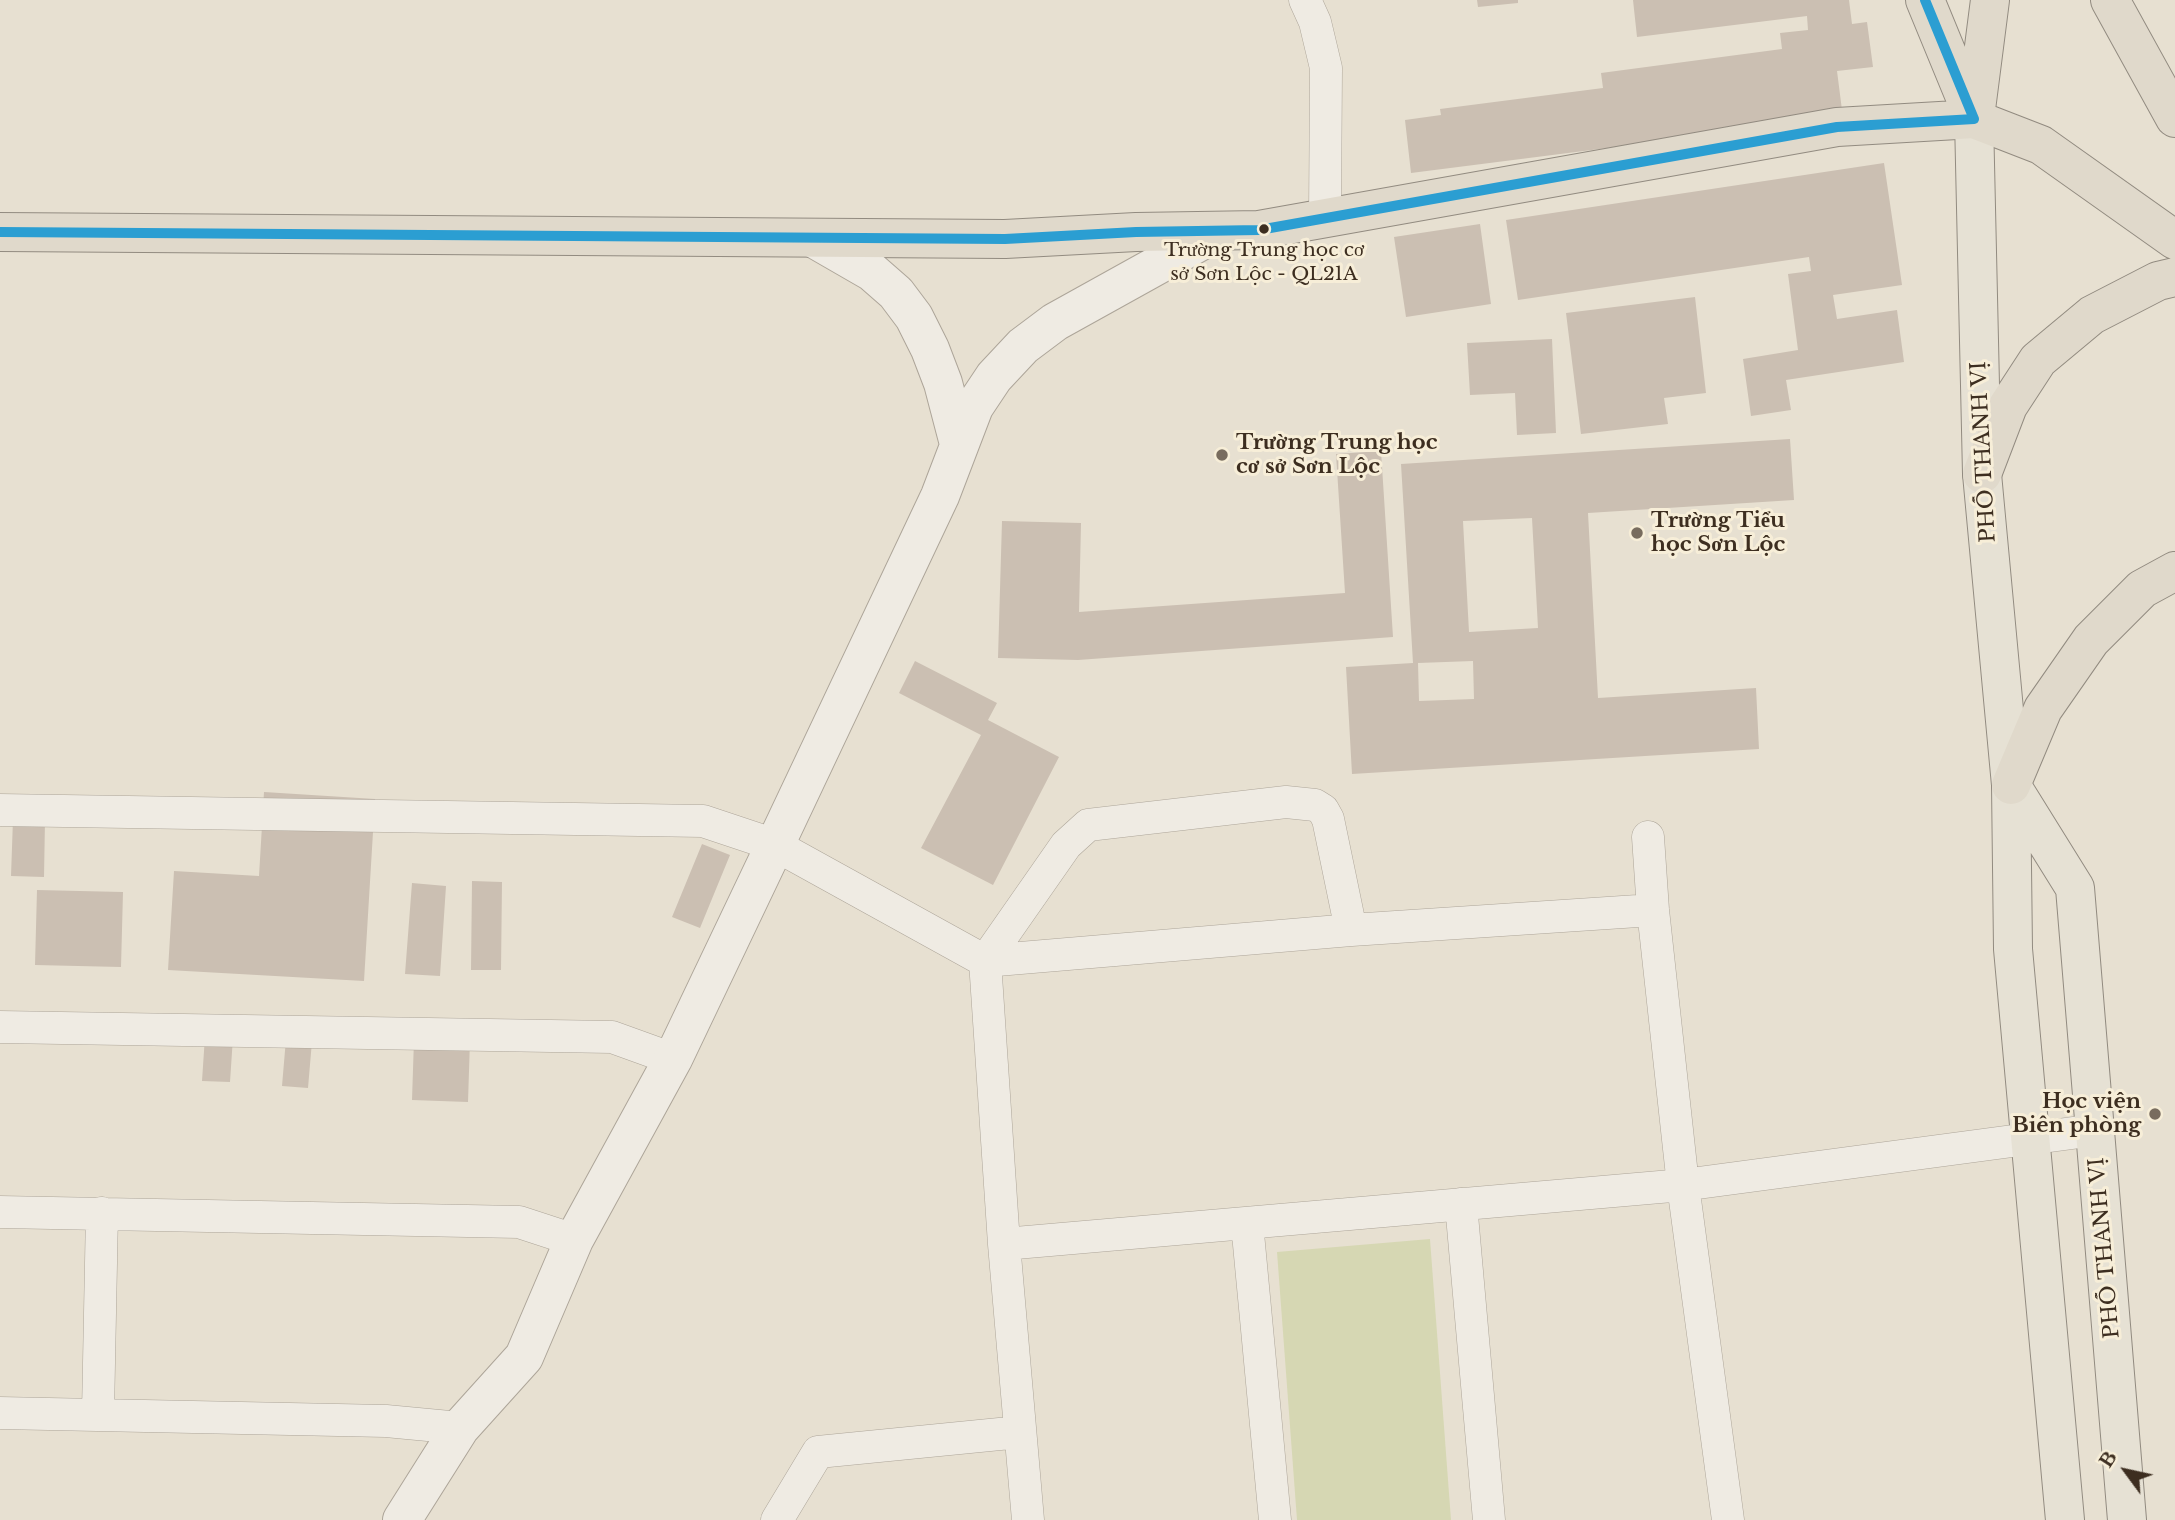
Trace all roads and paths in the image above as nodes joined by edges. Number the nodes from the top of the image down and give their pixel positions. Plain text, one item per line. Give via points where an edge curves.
1 (1305, 0) edge
2 (1925, 0) edge
3 (1990, 0) edge
4 (2110, 0) edge
5 (2175, 118) edge
6 (1974, 119) junction
7 (1325, 217) junction
8 (1219, 231) junction
9 (0, 232) edge
10 (813, 238) junction
11 (2175, 240) edge
12 (2175, 277) edge
13 (959, 444) junction
14 (1982, 474) junction
15 (2175, 571) edge
16 (2011, 785) junction
17 (0, 810) edge
18 (1648, 837) dead end
19 (775, 845) junction
20 (1653, 910) junction
21 (1351, 930) junction
22 (985, 961) junction
23 (0, 1027) edge
24 (673, 1059) junction
25 (2095, 1130) junction
26 (2031, 1138) junction
27 (1683, 1185) junction
28 (1461, 1205) junction
29 (0, 1212) edge
30 (102, 1213) junction
31 (1247, 1223) junction
32 (574, 1240) junction
33 (1004, 1244) junction
34 (0, 1413) edge
35 (98, 1413) junction
36 (460, 1428) junction
37 (1020, 1432) junction
38 (402, 1520) edge
39 (777, 1520) edge
40 (1028, 1520) edge
41 (1275, 1520) edge
42 (1489, 1520) edge
43 (1728, 1520) edge
44 (2065, 1520) edge
45 (2127, 1520) edge

1 - 7 street via 1326,68
2 - 6 highway
3 - 6 highway
4 - 5 highway
6 - 7 highway via 1837,127
6 - 11 highway via 2041,145
6 - 14 main road, PHỐ THANH VỊ
7 - 8 highway via 1259,230
8 - 10 highway via 1005,239
8 - 13 street via 1055,322 1023,346 974,407
9 - 10 highway
10 - 13 street via 872,272 914,317 943,383
12 - 14 highway via 2092,315 2038,360 2008,405
13 - 19 street via 940,496
14 - 16 main road, PHỐ THANH VỊ
15 - 16 highway via 2143,589 2091,640 2043,709
16 - 25 main road, PHỐ THANH VỊ via 2075,888
16 - 26 main road, PHỐ THANH VỊ via 2013,949
17 - 19 street via 704,821
18 - 20 street
19 - 22 street
19 - 24 street
20 - 21 street
20 - 27 street
21 - 22 street
21 - 22 street via 1328,819 1315,805 1286,802 1088,825 1066,845
22 - 33 street
23 - 24 street via 612,1037
24 - 32 street
25 - 26 street
25 - 45 main road, PHỐ THANH VỊ
26 - 27 street
26 - 44 main road, PHỐ THANH VỊ
27 - 28 street
27 - 43 street
28 - 31 street
28 - 42 street
29 - 30 street
30 - 32 street via 519,1222
30 - 35 street
31 - 33 street
31 - 41 street
32 - 36 street via 523,1356
33 - 37 street
34 - 35 street
35 - 36 street via 386,1421
36 - 38 street
37 - 39 street via 818,1452
37 - 40 street

